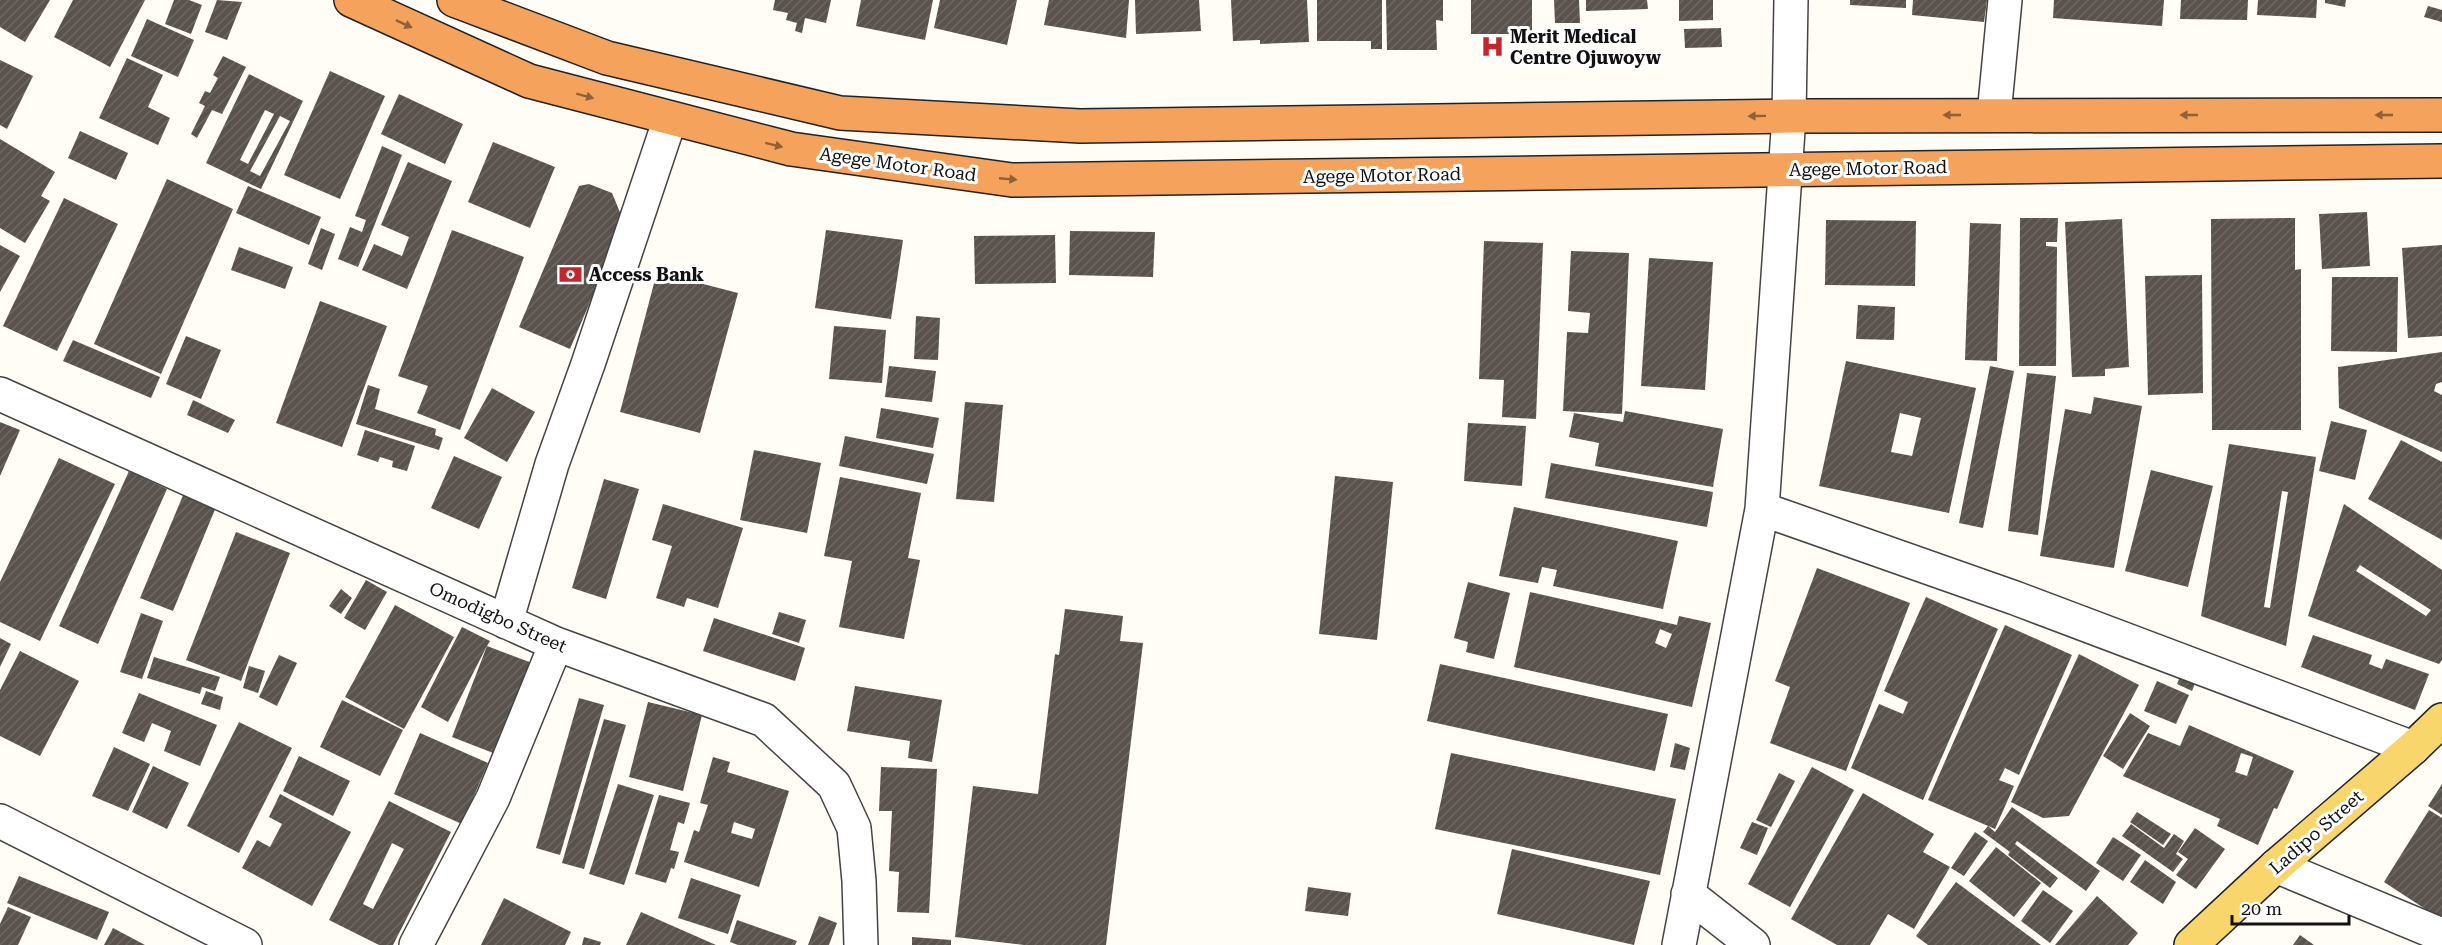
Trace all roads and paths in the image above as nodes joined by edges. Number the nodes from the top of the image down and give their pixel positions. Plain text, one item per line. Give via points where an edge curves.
1 (351, 0) edge
2 (454, 0) edge
3 (1791, 0) edge
4 (2005, 0) edge
5 (1994, 115) junction
6 (2442, 115) edge
7 (1789, 116) junction
8 (670, 119) junction
9 (2442, 161) edge
10 (1786, 169) junction
11 (0, 394) edge
12 (1762, 510) junction
13 (506, 622) junction
14 (556, 644) junction
15 (2442, 720) edge
16 (2413, 748) junction
17 (0, 821) edge
18 (2276, 866) junction
19 (1688, 894) junction
20 (2442, 935) edge
21 (245, 945) edge
22 (416, 945) edge
23 (861, 945) edge
24 (1679, 945) edge
25 (1753, 945) edge
26 (2192, 945) edge

1 -> 8 highway, Agege Motor Road via 529,81
7 -> 2 highway via 1080,126 840,112 607,58
3 - 7 street
4 - 5 street
6 -> 5 highway
5 -> 7 highway
7 - 10 street
8 -> 10 highway, Agege Motor Road via 791,149 1012,180
8 - 13 street via 552,464
9 - 10 highway, Agege Motor Road
10 - 12 street
11 - 13 street, Omodigbo Street
12 - 16 street via 2015,598
12 - 19 street
13 - 14 street, Omodigbo Street
14 - 22 street via 493,798
14 - 23 street, Omodigbo Street via 764,720 834,785 855,828
15 - 16 main road, Ladipo Street
16 - 18 main road, Ladipo Street
17 - 21 street
18 - 20 street
18 - 26 main road, Ladipo Street
19 - 24 street
19 - 25 street

